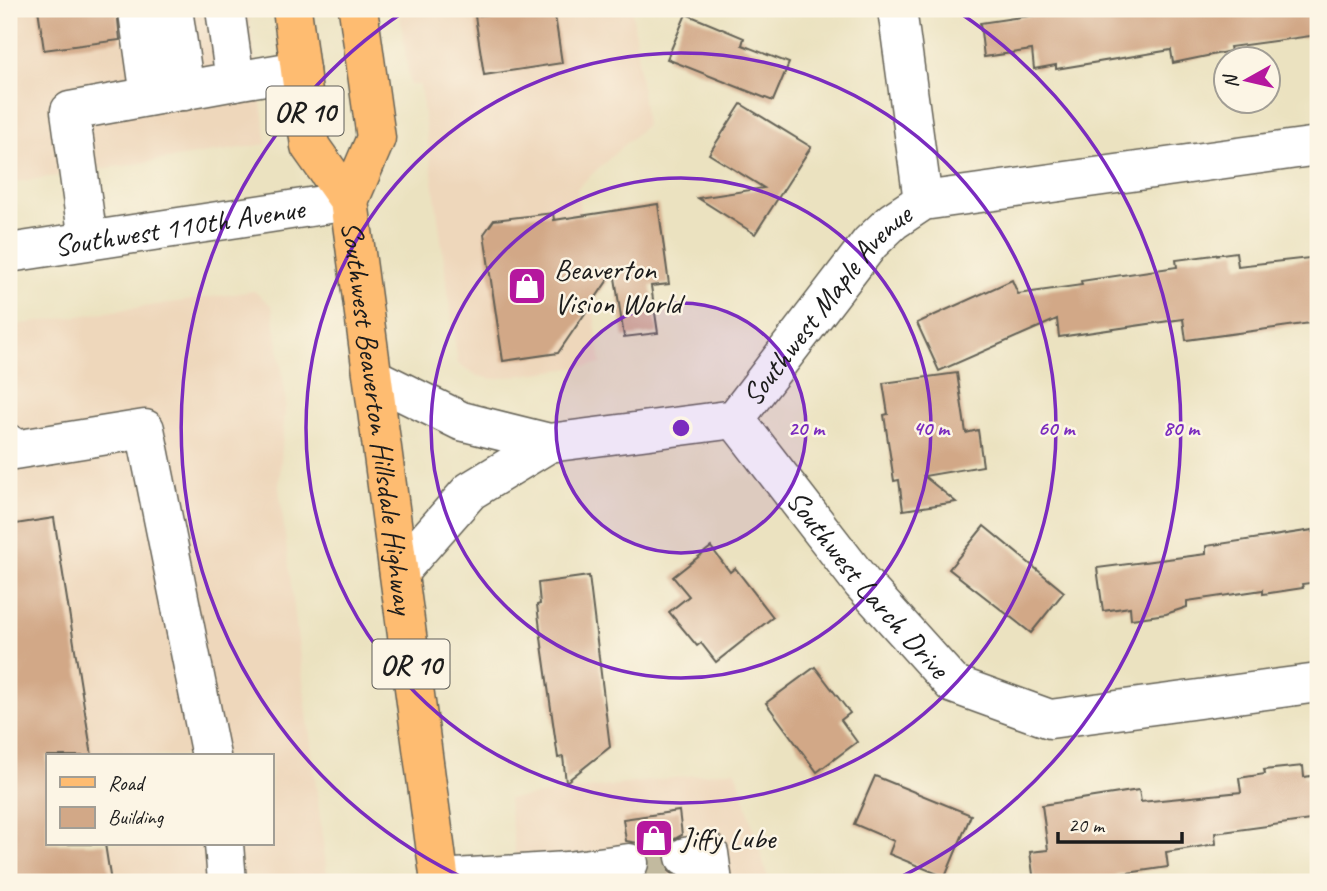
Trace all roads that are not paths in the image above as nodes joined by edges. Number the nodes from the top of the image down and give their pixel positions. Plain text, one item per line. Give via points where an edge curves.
1 (225, 9) edge
2 (292, 9) edge
3 (358, 9) edge
4 (897, 9) edge
5 (156, 10) edge
6 (300, 70) junction
7 (235, 81) junction
8 (168, 93) junction
9 (1318, 146) edge
10 (349, 201) junction
11 (923, 201) junction
12 (88, 240) junction
13 (9, 253) edge
14 (374, 379) junction
15 (735, 419) junction
16 (549, 443) junction
17 (9, 444) edge
18 (399, 572) junction
19 (1318, 683) edge
20 (211, 754) edge
21 (224, 846) edge
22 (685, 857) tunnel mouth
23 (629, 863) tunnel mouth
24 (569, 877) edge
25 (440, 880) edge
26 (227, 882) edge
27 (713, 882) edge

1 - 7 street
2 - 6 main road, Southwest Beaverton Hillsdale Highway / OR 10
3 - 10 main road, Southwest Beaverton Hillsdale Highway / OR 10 via 376,138
4 - 11 street
5 - 8 street
6 - 7 street
6 - 10 main road, Southwest Beaverton Hillsdale Highway / OR 10 via 310,146
7 - 8 street
8 - 12 street via 70,111
9 - 11 street, Southwest Maple Avenue
10 - 12 street, Southwest 110th Avenue
10 - 14 main road, Southwest Beaverton Hillsdale Highway / OR 10
11 - 15 street, Southwest Maple Avenue via 870,243
12 - 13 street, Southwest 110th Avenue
14 - 16 street, Southwest Maple Avenue via 461,421
14 - 18 main road, Southwest Beaverton Hillsdale Highway / OR 10
15 - 16 street, Southwest Maple Avenue
15 - 19 street, Southwest Larch Drive via 862,583 953,684 1050,719
16 - 18 street, Southwest Maple Avenue via 470,491
17 - 20 street via 14,450 145,429
18 - 25 main road, Southwest Beaverton Hillsdale Highway / OR 10
21 - 26 street
22 - 27 street via 709,853
23 - 24 street
24 - 25 street

